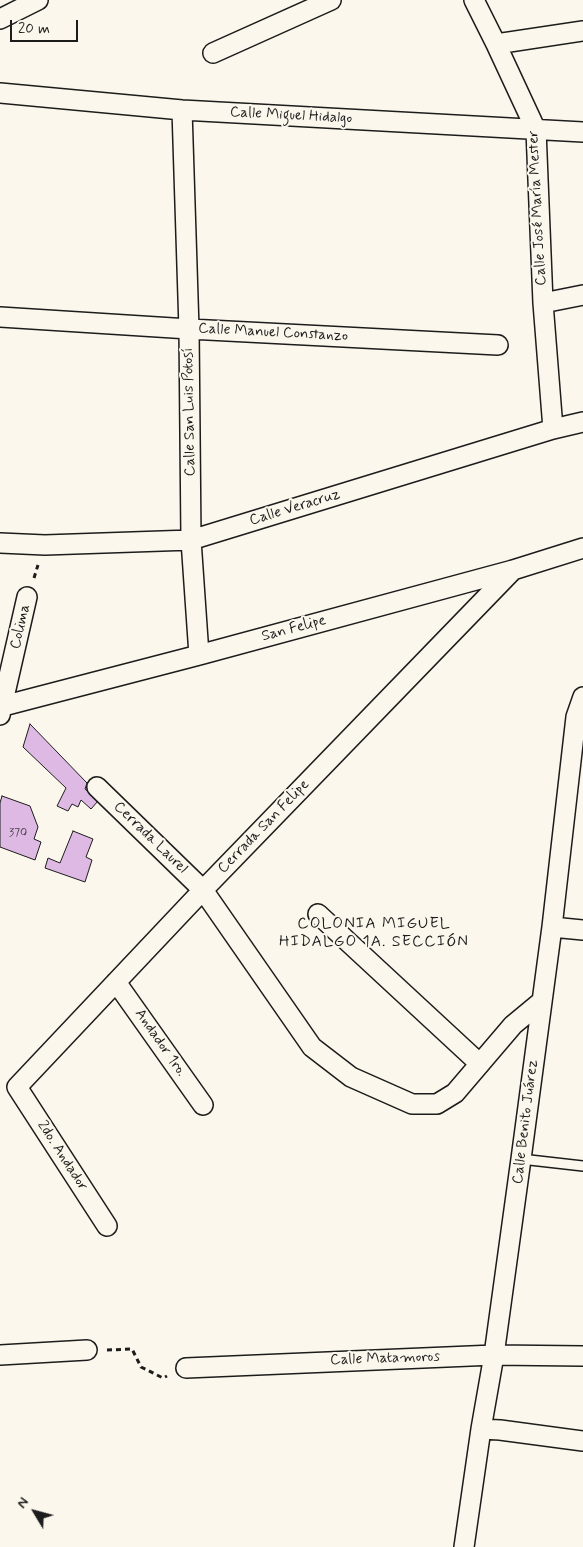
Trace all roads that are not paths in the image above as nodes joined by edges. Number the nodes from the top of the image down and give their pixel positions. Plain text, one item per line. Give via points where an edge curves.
1 (38, 0) edge
2 (331, 0) edge
3 (474, 0) edge
4 (0, 19) edge
5 (583, 31) edge
6 (496, 44) junction
7 (214, 53) dead end
8 (0, 93) edge
9 (182, 110) junction
10 (536, 130) junction
11 (583, 132) edge
12 (583, 295) edge
13 (543, 303) junction
14 (0, 317) edge
15 (189, 329) junction
16 (498, 345) dead end
17 (583, 422) edge
18 (553, 429) junction
19 (191, 540) junction
20 (0, 543) edge
21 (583, 548) edge
22 (513, 570) junction
23 (27, 597) road end
24 (198, 655) junction
25 (583, 697) edge
26 (2, 710) edge
27 (97, 787) dead end
28 (203, 890) junction
29 (318, 914) dead end
30 (552, 927) junction
31 (583, 930) edge
32 (116, 982) junction
33 (542, 1001) junction
34 (480, 1064) junction
35 (17, 1087) joint
36 (203, 1104) dead end
37 (521, 1159) junction
38 (583, 1166) edge
39 (107, 1226) dead end
40 (87, 1350) road end
41 (0, 1355) edge
42 (494, 1355) junction
43 (583, 1356) edge
44 (186, 1368) road end
45 (481, 1430) junction
46 (583, 1442) edge
47 (464, 1547) edge

1 - 4 street
2 - 7 street
3 - 6 street, Calle José María Mester
5 - 6 street
6 - 10 street, Calle José María Mester
8 - 9 street, Calle Miguel Hidalgo
9 - 10 street, Calle Miguel Hidalgo
9 - 15 street, Calle San Luis Potosí
10 - 11 street, Calle Miguel Hidalgo
10 - 13 street, Calle José María Mester
12 - 13 street
13 - 18 street, Calle José María Mester
14 - 15 street, Calle Manuel Constanzo
15 - 16 street, Calle Manuel Constanzo
15 - 19 street, Calle San Luis Potosí
17 - 18 street, Calle Veracruz
18 - 19 street, Calle Veracruz
19 - 20 street, Calle Veracruz via 45,545
19 - 24 street, Calle San Luis Potosí
21 - 22 street, San Felipe
22 - 24 street, San Felipe
22 - 28 street, Cerrada San Felipe
23 - 26 street, Colima
24 - 26 street, San Felipe
25 - 30 street, Calle Benito Juárez via 576,718
27 - 28 street, Cerrada Laurel
28 - 32 street, Cerrada San Felipe
28 - 34 street, Cerrada Laurel via 312,1047 351,1077 412,1104 437,1104 455,1093
29 - 34 street
30 - 31 street
30 - 33 street, Calle Benito Juárez
32 - 35 street, Cerrada San Felipe
32 - 36 street, Andador 1ro.
33 - 34 street, Cerrada Laurel via 513,1025
33 - 37 street, Calle Benito Juárez
35 - 39 street, 2do. Andador
37 - 38 lane
37 - 42 street, Calle Benito Juárez
40 - 41 street
42 - 43 street, Calle Matamoros
42 - 44 street, Calle Matamoros
42 - 45 street, Calle Benito Juárez
45 - 46 street
45 - 47 street, Calle Benito Juárez

